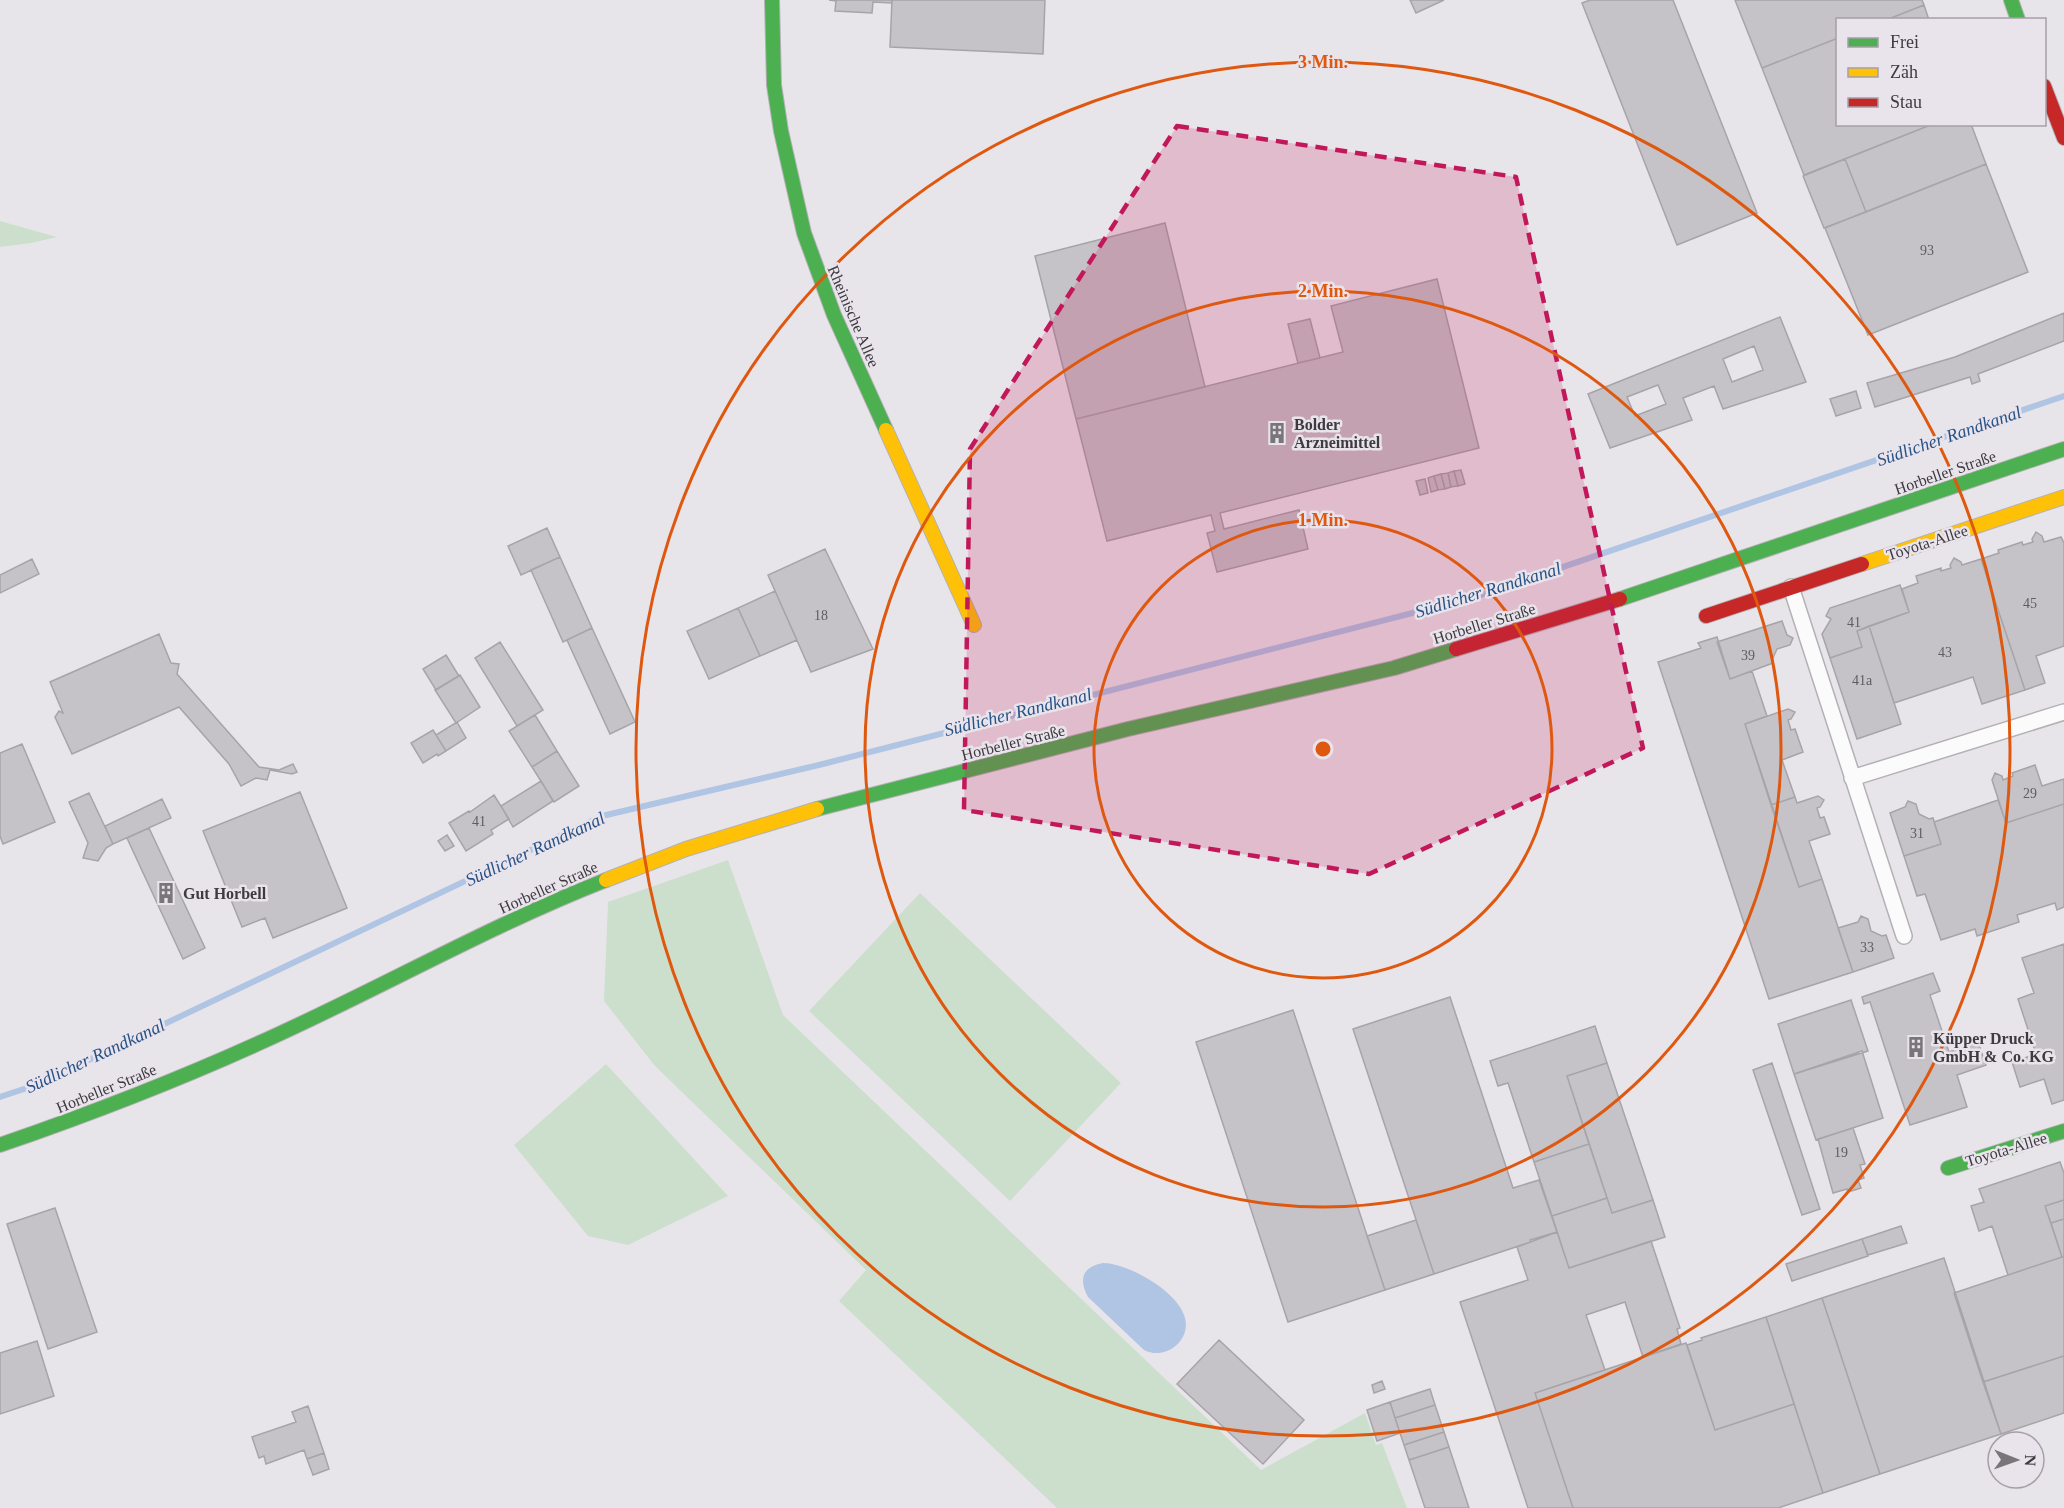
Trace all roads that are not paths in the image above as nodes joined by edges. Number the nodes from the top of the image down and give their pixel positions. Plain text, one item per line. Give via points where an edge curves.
1 (772, 0) edge
2 (2011, 0) edge
3 (2017, 18) edge
4 (2046, 91) edge
5 (2064, 138) edge
6 (2064, 449) edge
7 (2064, 497) edge
8 (1791, 587) junction
9 (1706, 616) dead end
10 (974, 625) dead end
11 (2064, 712) edge
12 (1852, 778) junction
13 (1904, 936) dead end
14 (2064, 1131) edge
15 (0, 1145) edge
16 (1948, 1167) dead end

1 - 10 main road, Rheinische Allee via 774,85 780,131 804,233 834,315
2 - 3 main road
4 - 5 main road
6 - 15 main road, Horbeller Straße via 1632,595 1394,668 1128,729 808,811 686,849 475,938 258,1044 92,1113
7 - 8 main road, Toyota-Allee
8 - 9 main road, Toyota-Allee
8 - 12 street
11 - 12 street
12 - 13 street
14 - 16 main road, Toyota-Allee

